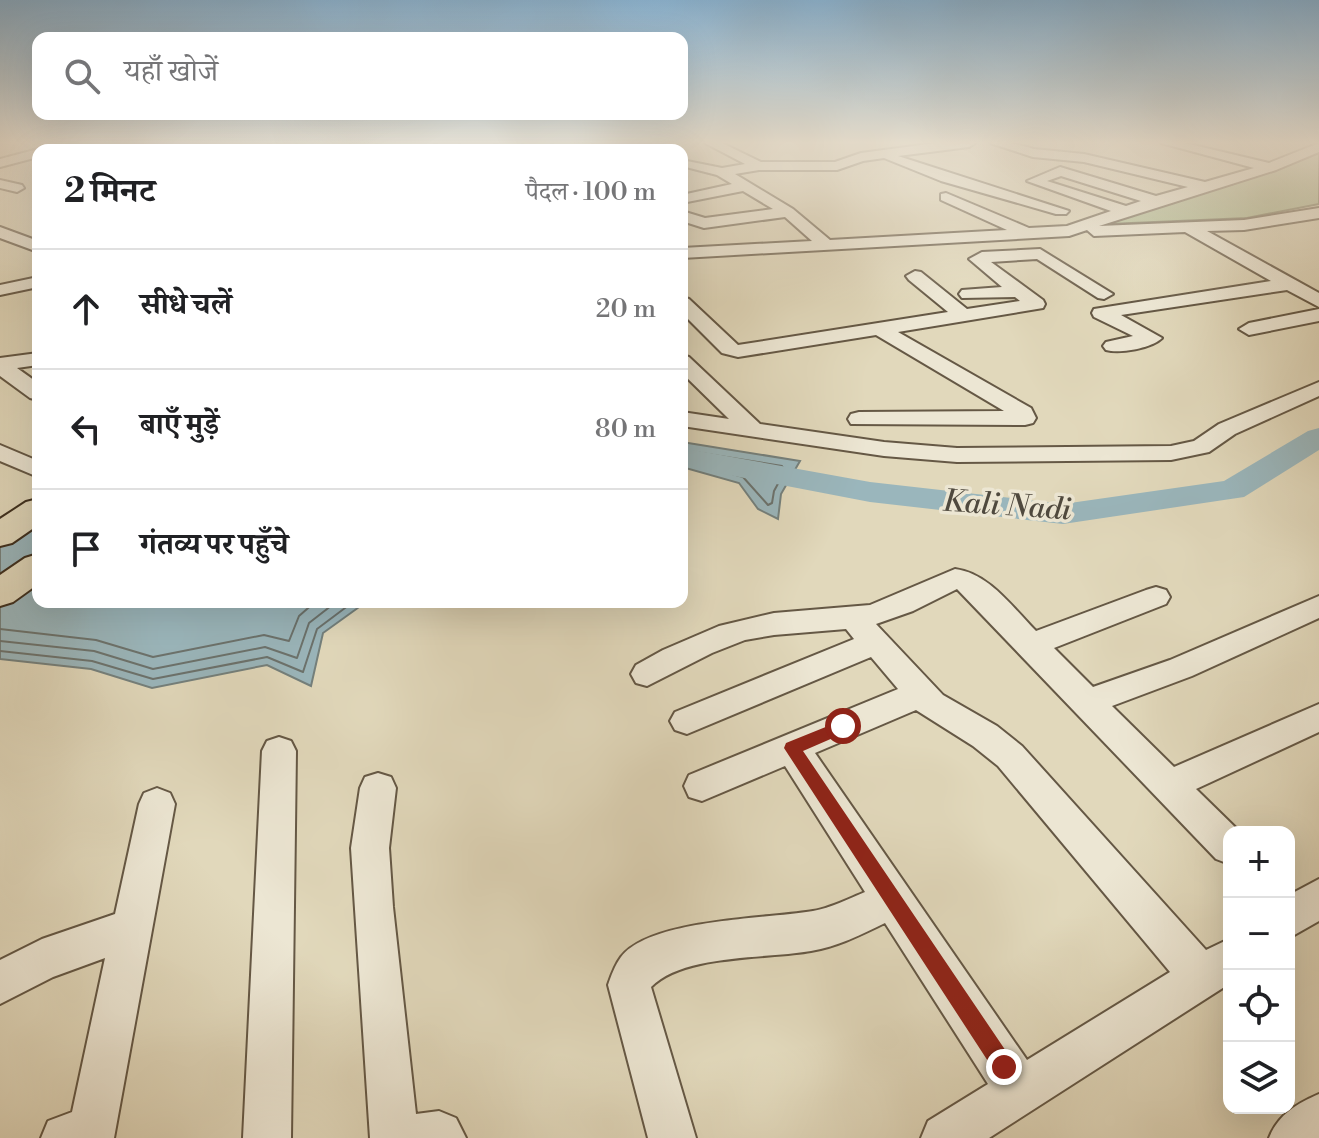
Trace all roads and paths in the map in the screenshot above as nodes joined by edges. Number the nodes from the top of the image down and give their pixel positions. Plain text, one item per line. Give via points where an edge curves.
1 (761, 196) edge
2 (1007, 196) edge
3 (1080, 196) edge
4 (1140, 196) edge
5 (1174, 196) edge
6 (946, 197) dead end
7 (1156, 201) junction
8 (1125, 211) junction
9 (787, 212) junction
10 (1319, 213) edge
11 (688, 218) edge
12 (1095, 222) junction
13 (1261, 223) junction
14 (1222, 227) junction
15 (1191, 229) junction
16 (1069, 231) junction
17 (0, 232) edge
18 (1307, 232) dead end
19 (1031, 234) junction
20 (825, 244) junction
21 (32, 245) edge
22 (688, 253) edge
23 (915, 276) dead end
24 (1319, 280) edge
25 (32, 283) edge
26 (1287, 285) junction
27 (0, 290) edge
28 (1019, 291) junction
29 (968, 294) dead end
30 (1104, 294) dead end
31 (1319, 301) edge
32 (688, 309) edge
33 (1319, 315) edge
34 (964, 316) junction
35 (880, 329) junction
36 (1249, 329) dead end
37 (1113, 346) dead end
38 (729, 349) junction
39 (688, 359) edge
40 (32, 360) edge
41 (0, 365) edge
42 (688, 366) edge
43 (1319, 388) edge
44 (32, 389) edge
45 (859, 419) dead end
46 (688, 420) edge
47 (753, 430) junction
48 (0, 452) edge
49 (32, 467) edge
50 (32, 513) edge
51 (0, 535) edge
52 (32, 570) edge
53 (0, 593) edge
54 (1156, 597) dead end
55 (1319, 606) edge
56 (864, 631) junction
57 (1030, 645) junction
58 (647, 674) dead end
59 (920, 694) junction
60 (1086, 702) junction
61 (1319, 717) edge
62 (687, 721) dead end
63 (792, 748) junction
64 (279, 751) dead end
65 (702, 786) dead end
66 (1168, 786) junction
67 (378, 788) dead end
68 (157, 804) dead end
69 (1223, 841) edge
70 (893, 899) junction
71 (132, 928) junction
72 (1216, 969) edge
73 (0, 983) edge
74 (1020, 1091) junction
75 (1319, 1118) edge
76 (963, 1133) edge
77 (82, 1135) edge
78 (267, 1138) edge
79 (394, 1138) edge
80 (415, 1138) edge
81 (442, 1138) edge
82 (672, 1138) edge
83 (1293, 1138) edge

1 - 9 street
2 - 12 street
3 - 8 street
4 - 7 street
5 - 7 street
6 - 19 street
7 - 8 street
8 - 12 street
9 - 11 street via 704,223
9 - 20 street
10 - 13 street
12 - 16 street
13 - 14 street
13 - 18 street
14 - 15 street
14 - 24 street
15 - 16 street
15 - 26 street
16 - 19 street
17 - 21 street
19 - 20 street
20 - 22 street
23 - 34 street
25 - 27 street
26 - 31 street
26 - 37 street via 1101,313 1152,338
28 - 29 street
28 - 30 street via 977,259 1040,254
28 - 34 street via 1036,304
32 - 38 street
33 - 36 street
34 - 35 street
35 - 38 street
35 - 45 street via 1025,418
38 - 39 street
40 - 41 street
41 - 44 street
42 - 47 street
43 - 47 street via 1227,429 1201,447 1171,453 957,455
46 - 47 street
48 - 49 street
50 - 51 main road
52 - 53 main road
54 - 57 street
55 - 60 street via 1181,668
56 - 57 street via 893,609 955,579 978,590
56 - 58 street via 760,626 695,646
56 - 59 street
56 - 62 street
57 - 60 street
59 - 63 street
59 - 72 street via 1010,756
60 - 66 street
61 - 66 street
63 - 65 street
63 - 70 street
64 - 78 street
66 - 69 street
67 - 79 street via 370,848
68 - 71 street
70 - 74 street
70 - 82 street via 813,931 690,949 654,958 637,969 629,985
71 - 73 street via 42,960
71 - 77 street
72 - 74 street
74 - 76 street
75 - 83 street
80 - 81 street

